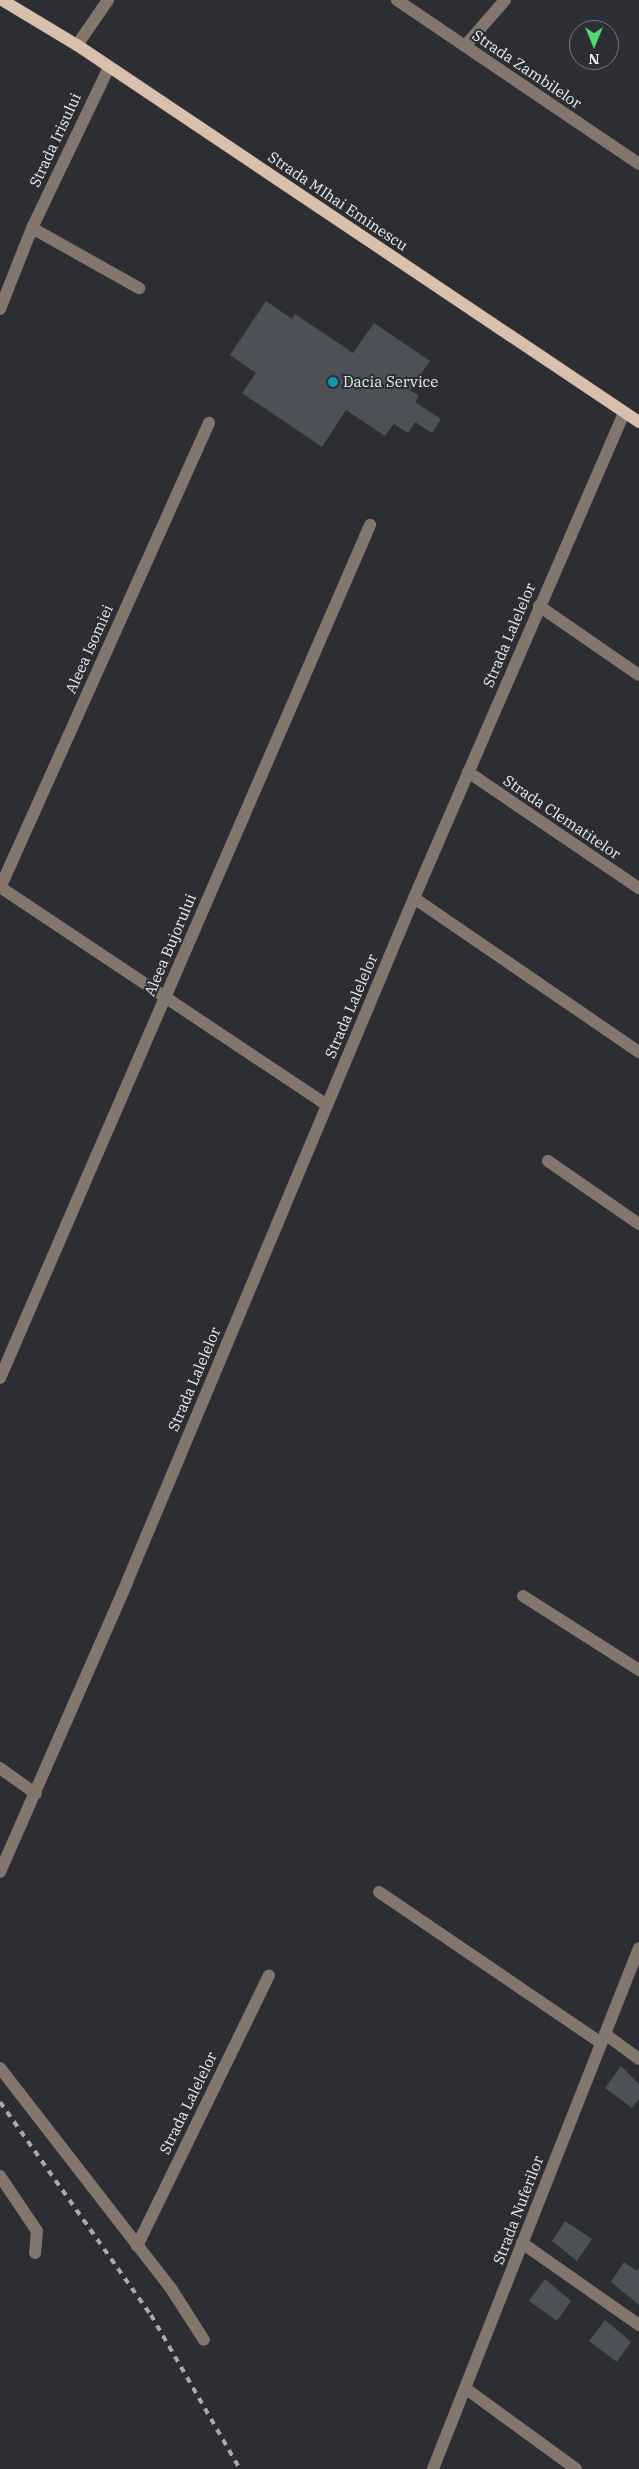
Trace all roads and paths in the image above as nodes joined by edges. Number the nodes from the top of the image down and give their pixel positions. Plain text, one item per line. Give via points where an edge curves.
1 (2, 0) edge
2 (108, 0) edge
3 (397, 0) edge
4 (505, 0) edge
5 (14, 4) edge
6 (77, 45) junction
7 (465, 46) junction
8 (109, 67) junction
9 (639, 164) edge
10 (32, 228) junction
11 (5, 279) edge
12 (139, 288) dead end
13 (0, 309) edge
14 (624, 412) junction
15 (639, 422) edge
16 (208, 423) dead end
17 (370, 524) dead end
18 (539, 606) junction
19 (639, 675) edge
20 (468, 772) junction
21 (0, 887) edge
22 (639, 888) edge
23 (414, 898) junction
24 (165, 996) junction
25 (639, 1052) edge
26 (327, 1105) junction
27 (548, 1160) dead end
28 (639, 1224) edge
29 (0, 1378) edge
30 (523, 1596) dead end
31 (639, 1670) edge
32 (0, 1768) edge
33 (36, 1794) junction
34 (0, 1872) edge
35 (380, 1892) dead end
36 (639, 1948) edge
37 (269, 1975) dead end
38 (603, 2039) junction
39 (639, 2059) edge
40 (0, 2068) edge
41 (0, 2176) edge
42 (522, 2243) junction
43 (137, 2246) junction
44 (35, 2252) dead end
45 (639, 2325) edge
46 (204, 2340) dead end
47 (466, 2388) junction
48 (433, 2469) edge
49 (576, 2469) edge

1 - 5 main road, Strada MIhai Eminescu
2 - 6 street
3 - 7 street, Strada Zambilelor
4 - 7 street
5 - 6 main road, Strada MIhai Eminescu
6 - 8 main road, Strada MIhai Eminescu
7 - 9 street, Strada Zambilelor
8 - 10 street, Strada Irisului
8 - 14 main road, Strada MIhai Eminescu
10 - 11 street, Strada Irisului
10 - 12 street
11 - 13 street, Strada Irisului
14 - 15 main road, Strada MIhai Eminescu
14 - 18 street, Strada Lalelelor
16 - 21 street, Aleea Isomiei
17 - 24 street, Aleea Bujorului
18 - 19 street
18 - 20 street, Strada Lalelelor
20 - 22 street, Strada Clematitelor
20 - 23 street, Strada Lalelelor
21 - 24 street
23 - 25 street
23 - 26 street, Strada Lalelelor
24 - 26 street
24 - 29 street, Aleea Bujorului
26 - 33 street, Strada Lalelelor
27 - 28 street
30 - 31 street
32 - 33 street
33 - 34 street, Strada Lalelelor
35 - 38 street
36 - 38 street, Strada Nuferilor
37 - 43 street, Strada Lalelelor
38 - 39 street
38 - 42 street, Strada Nuferilor
40 - 43 street
41 - 44 street via 37,2231
42 - 45 street
42 - 47 street, Strada Nuferilor
43 - 46 street
47 - 48 street, Strada Nuferilor
47 - 49 street

